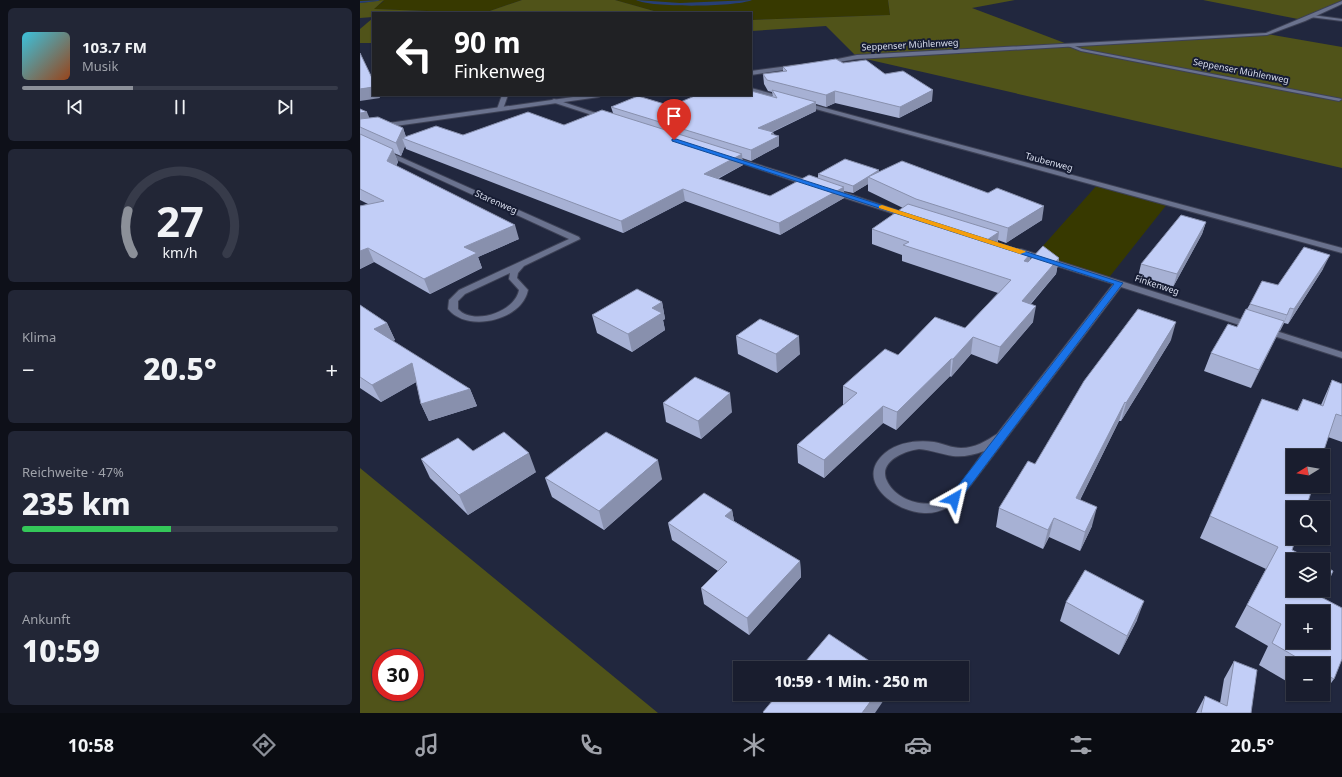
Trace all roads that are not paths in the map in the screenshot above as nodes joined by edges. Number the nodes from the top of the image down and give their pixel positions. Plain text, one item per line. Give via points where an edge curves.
1 (1342, 2) edge
2 (1312, 16) junction
3 (1342, 20) edge
4 (1070, 45) junction
5 (818, 63) edge
6 (802, 66) edge
7 (752, 73) edge
8 (752, 90) edge
9 (505, 96) edge
10 (593, 96) edge
11 (1339, 99) dead end
12 (554, 102) junction
13 (500, 109) junction
14 (614, 121) edge
15 (360, 129) edge
16 (360, 140) edge
17 (726, 157) edge
18 (921, 220) edge
19 (1011, 249) edge
20 (1342, 250) edge
21 (521, 265) junction
22 (1119, 283) junction
23 (1342, 355) edge
24 (1001, 437) junction

1 - 2 street, Seppenser Mühlenweg
2 - 3 street
2 - 4 street, Seppenser Mühlenweg via 1267,34
4 - 5 street, Seppenser Mühlenweg via 857,58
4 - 11 street, Seppenser Mühlenweg via 1081,50
6 - 7 street
8 - 20 street, Taubenweg
9 - 13 street
10 - 12 street
12 - 13 street
12 - 14 street
13 - 15 street
16 - 21 street, Starenweg via 576,239
17 - 18 street
19 - 22 street, Finkenweg
21 - 21 street, Starenweg via 462,292 454,300 453,309 458,315 470,319 486,318 510,310 524,297 524,290 513,279 514,272
22 - 23 street, Finkenweg
22 - 24 street
24 - 24 street via 986,447 955,453 920,445 905,447 893,452 884,460 879,472 881,484 890,496 904,504 921,508 939,507 954,499

